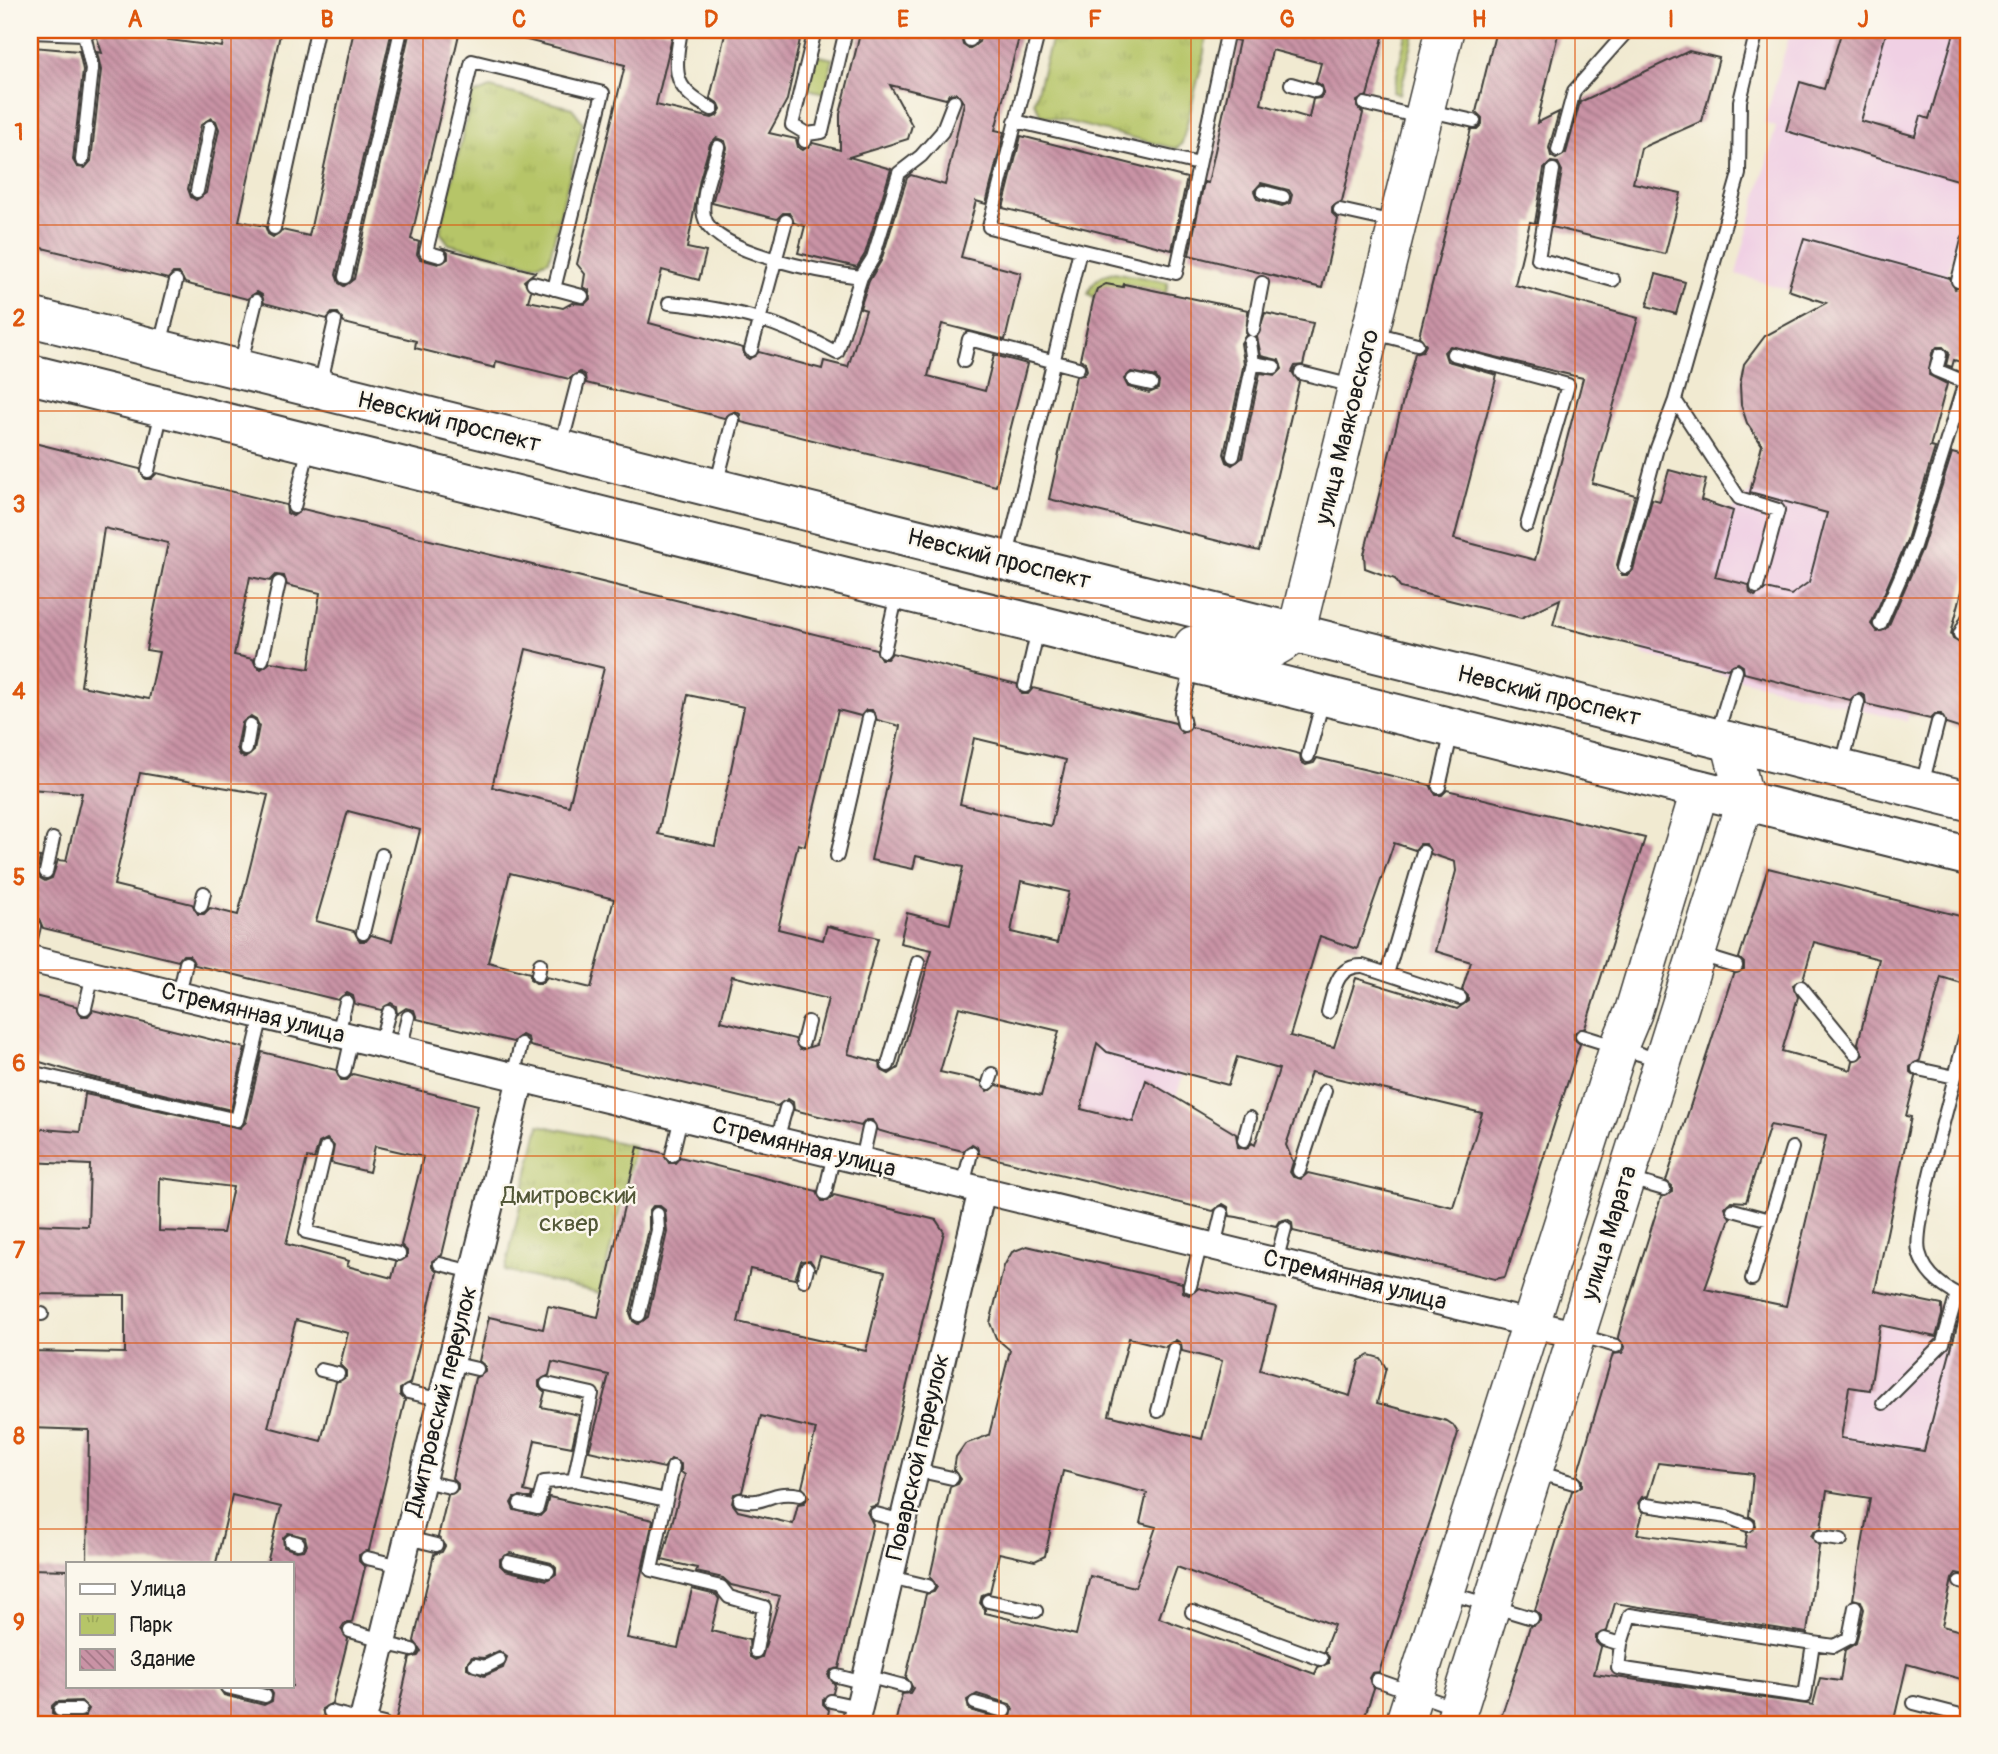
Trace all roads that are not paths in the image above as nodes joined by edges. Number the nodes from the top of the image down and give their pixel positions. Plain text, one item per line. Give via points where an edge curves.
1 (317, 30) edge
2 (401, 30) edge
3 (815, 30) edge
4 (846, 30) edge
5 (1039, 30) edge
6 (1227, 30) edge
7 (1445, 30) edge
8 (1628, 30) edge
9 (1757, 30) edge
10 (30, 32) edge
11 (89, 32) edge
12 (680, 36) dead end
13 (1291, 84) dead end
14 (1314, 91) dead end
15 (954, 101) dead end
16 (1365, 104) dead end
17 (712, 109) dead end
18 (1425, 114) junction
19 (1015, 121) junction
20 (1474, 121) dead end
21 (210, 127) dead end
22 (1557, 144) dead end
23 (718, 146) dead end
24 (82, 160) dead end
25 (1199, 164) junction
26 (1553, 170) dead end
27 (197, 191) dead end
28 (1263, 192) dead end
29 (1283, 197) dead end
30 (1340, 210) dead end
31 (786, 221) dead end
32 (1397, 223) junction
33 (274, 228) dead end
34 (1968, 241) edge
35 (1080, 250) junction
36 (439, 256) dead end
37 (776, 261) junction
38 (861, 276) junction
39 (345, 277) dead end
40 (1613, 280) dead end
41 (176, 281) dead end
42 (1958, 281) dead end
43 (533, 283) dead end
44 (1262, 283) dead end
45 (554, 289) junction
46 (582, 296) dead end
47 (256, 301) dead end
48 (669, 303) dead end
49 (30, 317) edge
50 (760, 317) junction
51 (335, 321) dead end
52 (1370, 332) junction
53 (1417, 344) dead end
54 (159, 349) junction
55 (751, 350) dead end
56 (1453, 354) dead end
57 (1940, 355) dead end
58 (964, 361) dead end
59 (1054, 361) junction
60 (1253, 363) junction
61 (1274, 367) dead end
62 (1078, 368) dead end
63 (239, 369) junction
64 (1301, 373) dead end
65 (30, 374) edge
66 (1133, 380) dead end
67 (578, 382) dead end
68 (1151, 384) dead end
69 (1357, 387) junction
70 (319, 390) junction
71 (1675, 400) junction
72 (163, 407) junction
73 (733, 420) dead end
74 (310, 444) junction
75 (560, 449) junction
76 (1233, 456) dead end
77 (148, 471) dead end
78 (715, 488) junction
79 (294, 507) dead end
80 (1527, 525) dead end
81 (1006, 560) junction
82 (1625, 567) dead end
83 (279, 583) dead end
84 (1757, 587) dead end
85 (898, 590) junction
86 (1968, 618) edge
87 (1880, 624) dead end
88 (1039, 625) junction
89 (1296, 633) junction
90 (1960, 634) dead end
91 (1109, 643) junction
92 (884, 651) dead end
93 (262, 660) dead end
94 (1194, 664) junction
95 (1736, 671) dead end
96 (1024, 686) dead end
97 (1324, 696) junction
98 (1858, 702) dead end
99 (869, 718) dead end
100 (1938, 722) dead end
101 (250, 725) dead end
102 (1184, 725) dead end
103 (1453, 728) junction
104 (1723, 739) junction
105 (246, 749) dead end
106 (1308, 756) dead end
107 (1840, 769) junction
108 (1439, 787) dead end
109 (1700, 789) junction
110 (1922, 789) junction
111 (1745, 800) junction
112 (1968, 800) edge
113 (53, 839) dead end
114 (1423, 852) dead end
115 (382, 855) dead end
116 (837, 856) dead end
117 (1968, 856) edge
118 (46, 872) dead end
119 (34, 926) dead end
120 (363, 933) dead end
121 (30, 943) edge
122 (1696, 953) junction
123 (30, 959) edge
124 (918, 962) dead end
125 (186, 963) dead end
126 (1736, 966) dead end
127 (93, 974) junction
128 (1387, 974) junction
129 (1801, 987) dead end
130 (178, 995) junction
131 (1460, 998) dead end
132 (345, 1002) dead end
133 (85, 1008) dead end
134 (388, 1012) dead end
135 (1328, 1012) dead end
136 (262, 1015) junction
137 (408, 1017) dead end
138 (808, 1022) dead end
139 (1968, 1026) edge
140 (345, 1035) junction
141 (1582, 1036) dead end
142 (803, 1042) dead end
143 (522, 1044) dead end
144 (390, 1046) junction
145 (1618, 1049) junction
146 (1855, 1053) dead end
147 (1663, 1061) junction
148 (888, 1065) dead end
149 (1918, 1069) dead end
150 (30, 1072) edge
151 (344, 1072) dead end
152 (517, 1077) junction
153 (1955, 1077) junction
154 (1325, 1091) dead end
155 (786, 1108) dead end
156 (681, 1117) junction
157 (1250, 1118) dead end
158 (869, 1128) dead end
159 (777, 1140) junction
160 (1244, 1140) dead end
161 (1792, 1148) dead end
162 (326, 1149) dead end
163 (971, 1153) dead end
164 (834, 1154) junction
165 (672, 1155) dead end
166 (862, 1160) junction
167 (1299, 1171) dead end
168 (1626, 1178) junction
169 (973, 1188) junction
170 (1664, 1189) dead end
171 (825, 1193) dead end
172 (1732, 1210) dead end
173 (1222, 1213) dead end
174 (657, 1214) dead end
175 (1770, 1220) junction
176 (1284, 1228) dead end
177 (1208, 1245) junction
178 (399, 1254) dead end
179 (1276, 1262) junction
180 (439, 1264) dead end
181 (473, 1272) junction
182 (1752, 1279) dead end
183 (1190, 1286) dead end
184 (1962, 1297) edge
185 (639, 1315) dead end
186 (1531, 1323) junction
187 (1578, 1335) junction
188 (1616, 1346) dead end
189 (1174, 1349) dead end
190 (451, 1363) junction
191 (477, 1369) dead end
192 (321, 1370) dead end
193 (338, 1374) dead end
194 (547, 1384) dead end
195 (408, 1392) dead end
196 (442, 1400) junction
197 (1883, 1403) dead end
198 (1158, 1411) dead end
199 (673, 1467) dead end
200 (916, 1470) junction
201 (1534, 1472) junction
202 (952, 1478) dead end
203 (574, 1480) junction
204 (422, 1481) junction
205 (1574, 1483) dead end
206 (450, 1488) dead end
207 (800, 1495) dead end
208 (666, 1500) junction
209 (740, 1500) dead end
210 (520, 1504) dead end
211 (1646, 1505) dead end
212 (876, 1514) dead end
213 (904, 1521) junction
214 (1748, 1525) dead end
215 (1820, 1536) dead end
216 (408, 1538) junction
217 (1841, 1540) dead end
218 (436, 1545) dead end
219 (367, 1558) dead end
220 (508, 1562) dead end
221 (401, 1566) junction
222 (548, 1571) dead end
223 (890, 1577) junction
224 (928, 1586) dead end
225 (1446, 1592) junction
226 (988, 1601) dead end
227 (1492, 1606) junction
228 (1855, 1607) dead end
229 (1036, 1611) dead end
230 (1192, 1612) dead end
231 (1532, 1618) dead end
232 (350, 1631) dead end
233 (1604, 1639) dead end
234 (382, 1641) junction
235 (1813, 1643) junction
236 (1621, 1644) junction
237 (412, 1650) dead end
238 (756, 1651) dead end
239 (1321, 1659) dead end
240 (499, 1660) dead end
241 (475, 1665) dead end
242 (837, 1676) dead end
243 (1377, 1680) dead end
244 (904, 1686) dead end
245 (231, 1688) edge
246 (265, 1696) dead end
247 (861, 1698) edge
248 (831, 1701) dead end
249 (975, 1703) dead end
250 (1913, 1703) dead end
251 (1409, 1709) edge
252 (60, 1710) dead end
253 (80, 1710) dead end
254 (1004, 1711) dead end
255 (330, 1712) dead end
256 (1457, 1717) edge
257 (1968, 1717) edge
258 (368, 1722) edge

1 - 33 lane
2 - 39 lane
3 - 4 lane via 792,125 806,137 822,132
5 - 19 lane
6 - 25 lane
7 - 18 street, улица Маяковского
8 - 22 lane via 1574,91
9 - 71 lane via 1740,101 1739,174
10 - 11 lane
11 - 24 lane via 92,69
12 - 17 lane via 678,83 692,99
13 - 14 lane
15 - 38 lane via 942,132 899,173 873,258
16 - 18 lane
18 - 20 lane
18 - 32 street, улица Маяковского
19 - 25 lane
19 - 35 lane via 989,227
21 - 27 lane
23 - 37 lane via 704,217 738,245
25 - 35 lane via 1176,273
26 - 40 lane via 1538,259
28 - 29 lane
30 - 32 lane
31 - 37 lane
32 - 52 street, улица Маяковского
34 - 42 lane
35 - 59 lane
36 - 45 lane via 426,252 472,61 603,93
37 - 38 lane via 811,271
37 - 50 lane
38 - 50 lane via 837,353
41 - 54 lane
43 - 45 lane
44 - 60 lane via 1249,349
45 - 46 lane
47 - 63 lane
48 - 50 lane
49 - 54 main road, Невский проспект
50 - 55 lane
51 - 70 lane
52 - 53 lane
52 - 69 street, улица Маяковского
54 - 63 main road, Невский проспект
56 - 80 lane via 1568,385
57 - 87 lane via 1936,370 1965,382 1914,546
58 - 59 lane via 969,339
59 - 62 lane
59 - 81 lane
60 - 61 lane
60 - 76 lane
63 - 70 main road, Невский проспект
64 - 69 lane
65 - 72 main road
66 - 68 lane
67 - 75 lane
69 - 89 street, улица Маяковского
70 - 75 main road, Невский проспект
71 - 82 lane
71 - 84 lane via 1739,498 1778,510
72 - 74 main road
72 - 77 lane
73 - 78 lane
74 - 79 lane
74 - 85 main road
75 - 78 main road, Невский проспект
78 - 81 main road, Невский проспект
81 - 89 main road, Невский проспект
83 - 93 lane
85 - 88 main road
85 - 92 lane
86 - 90 lane
88 - 91 main road
88 - 96 lane
89 - 91 street via 1256,657 1157,637
89 - 104 main road, Невский проспект
91 - 94 main road
94 - 97 main road
94 - 102 lane via 1181,711
95 - 104 lane
97 - 103 main road
97 - 106 lane
98 - 107 lane
99 - 116 lane
100 - 110 lane
101 - 105 lane
103 - 108 lane
103 - 109 main road
104 - 107 main road, Невский проспект
104 - 111 street
107 - 110 main road, Невский проспект
109 - 111 main road
109 - 145 street, улица Марата
110 - 112 main road, Невский проспект
111 - 117 main road
111 - 122 street, улица Марата
113 - 118 lane
114 - 128 lane
115 - 120 lane
119 - 121 lane
122 - 126 lane
122 - 147 street, улица Марата
123 - 127 street, Стремянная улица
124 - 148 lane
125 - 130 lane
127 - 130 street, Стремянная улица
127 - 133 lane
128 - 131 lane
128 - 135 lane via 1363,967 1343,970
129 - 146 lane
130 - 136 street, Стремянная улица
132 - 140 lane
134 - 144 lane
136 - 140 street, Стремянная улица
136 - 150 lane via 237,1120 68,1075
137 - 144 lane
138 - 142 lane
139 - 153 lane
140 - 144 street, Стремянная улица
140 - 151 lane
141 - 145 lane
143 - 152 lane
144 - 152 street, Стремянная улица
145 - 147 lane
145 - 186 street, улица Марата
147 - 168 street, улица Марата
149 - 153 lane
152 - 156 street, Стремянная улица
152 - 181 street, Дмитровский переулок
153 - 184 lane via 1920,1226 1919,1252 1931,1277
154 - 167 lane
155 - 159 lane
156 - 159 street, Стремянная улица
156 - 165 lane
157 - 160 lane
158 - 166 lane
159 - 164 street, Стремянная улица
161 - 175 lane
162 - 178 lane via 306,1232
163 - 169 lane
164 - 166 street, Стремянная улица
164 - 171 lane
166 - 169 street, Стремянная улица
168 - 170 lane
168 - 187 street, улица Марата
169 - 177 street, Стремянная улица
169 - 200 street, Поварской переулок
172 - 175 lane
173 - 177 lane
174 - 185 lane via 658,1230
175 - 182 lane
176 - 179 lane
177 - 179 street, Стремянная улица
177 - 183 lane
179 - 186 street, Стремянная улица
180 - 181 lane
181 - 190 street, Дмитровский переулок
184 - 197 lane via 1943,1343
186 - 187 street, Стремянная улица
186 - 225 street, улица Марата
187 - 188 lane
187 - 201 street, улица Марата
189 - 198 lane
190 - 191 lane
190 - 196 street, Дмитровский переулок
192 - 193 lane
194 - 203 lane via 592,1395
195 - 196 lane
196 - 204 street, Дмитровский переулок
199 - 208 lane via 675,1485
200 - 202 lane
200 - 213 street, Поварской переулок
201 - 205 lane
201 - 227 street, улица Марата
203 - 208 lane
203 - 210 lane via 544,1482 537,1508
204 - 206 lane
204 - 216 street, Дмитровский переулок
207 - 209 lane via 781,1491 755,1503
208 - 238 lane via 651,1570 721,1587 729,1597 764,1607
211 - 214 lane via 1727,1517
212 - 213 lane
213 - 223 street, Поварской переулок
215 - 217 lane
216 - 218 lane
216 - 221 street, Дмитровский переулок
219 - 221 lane
220 - 222 lane
221 - 234 street, Дмитровский переулок
223 - 224 lane
223 - 247 street, Поварской переулок
225 - 227 lane
225 - 251 street, улица Марата
226 - 229 lane
227 - 231 lane
227 - 256 street, улица Марата
228 - 235 lane via 1849,1638 1834,1646
230 - 239 lane
232 - 234 lane
233 - 236 lane
234 - 237 lane
234 - 258 street, Дмитровский переулок
235 - 236 lane via 1630,1615
235 - 236 lane via 1805,1696 1618,1668
240 - 241 lane via 485,1667
242 - 247 lane
243 - 251 lane
244 - 247 lane
245 - 246 lane
247 - 248 lane
249 - 254 lane
250 - 257 lane
251 - 256 lane
252 - 253 lane
255 - 258 lane

